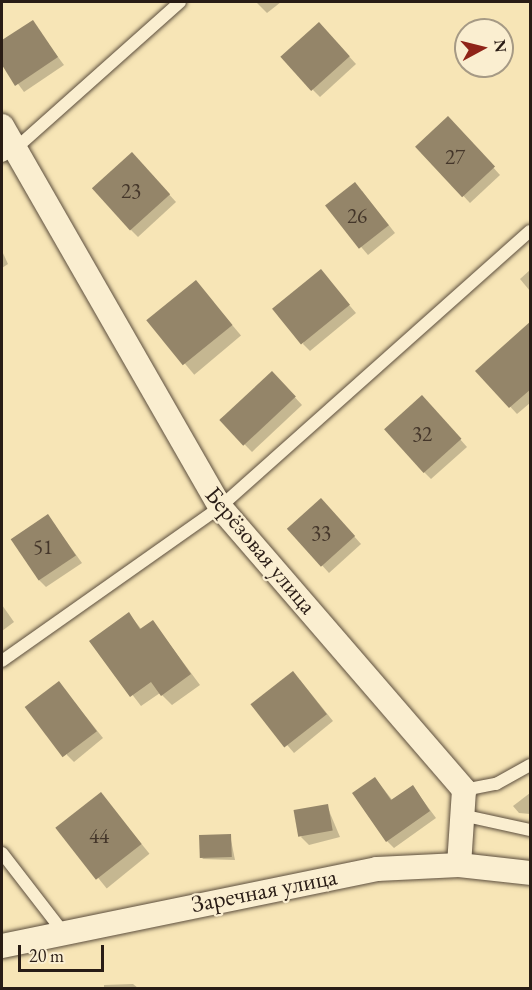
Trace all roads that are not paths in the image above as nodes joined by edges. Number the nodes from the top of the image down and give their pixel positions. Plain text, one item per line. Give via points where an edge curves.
1 (180, 2) edge
2 (2, 126) edge
3 (8, 153) edge
4 (531, 231) edge
5 (220, 507) junction
6 (2, 661) edge
7 (531, 765) edge
8 (464, 790) junction
9 (466, 816) junction
10 (531, 830) edge
11 (2, 853) edge
12 (459, 865) junction
13 (531, 873) edge
14 (63, 932) junction
15 (2, 946) edge

1 - 3 lane
2 - 3 street, Берёзовая улица
3 - 5 street, Берёзовая улица
4 - 5 lane
5 - 6 lane
5 - 8 street, Берёзовая улица
7 - 8 lane via 496,784
8 - 9 street
9 - 10 lane
9 - 12 street
11 - 14 lane
12 - 13 street, Заречная улица
12 - 14 street, Заречная улица via 377,869
14 - 15 street, Заречная улица

